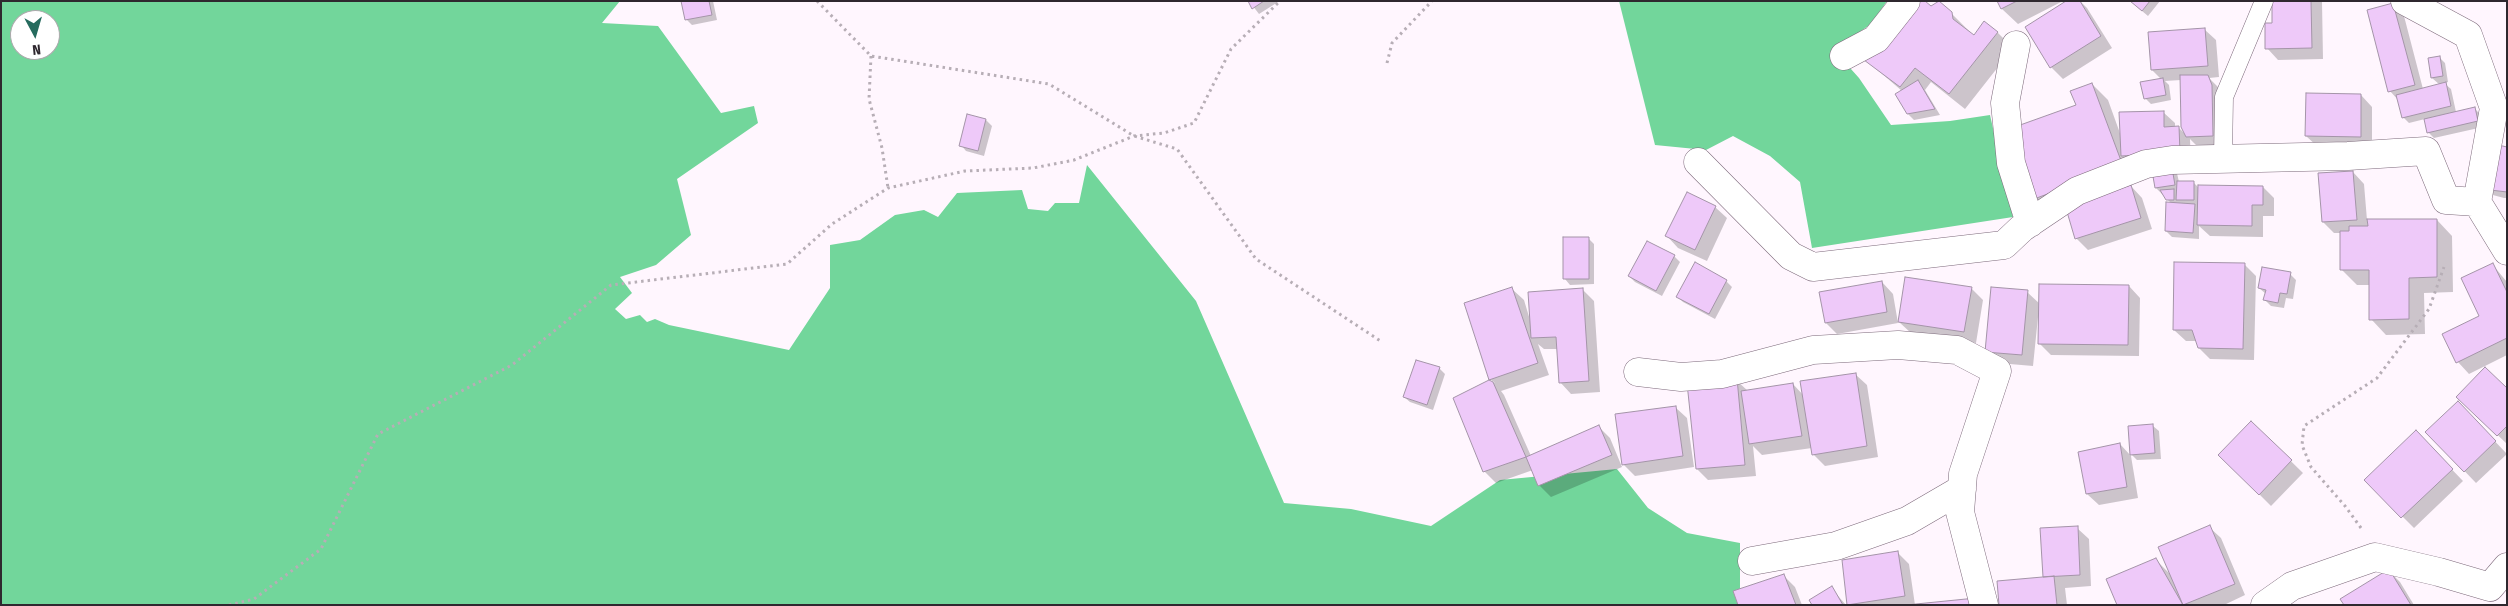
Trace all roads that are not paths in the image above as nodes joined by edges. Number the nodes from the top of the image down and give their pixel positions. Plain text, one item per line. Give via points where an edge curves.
1 (1906, 1) edge
2 (2264, 1) edge
3 (2405, 1) edge
4 (2016, 45) dead end
5 (1844, 56) dead end
6 (2223, 158) junction
7 (1698, 162) dead end
8 (2476, 202) junction
9 (2030, 223) junction
10 (2507, 252) edge
11 (1638, 372) dead end
12 (1962, 489) junction
13 (1752, 561) dead end
14 (2507, 567) edge
15 (1984, 605) edge
16 (2265, 605) edge

1 - 5 street via 1876,39
2 - 6 lane via 2224,97
3 - 8 street via 2468,35 2494,108
4 - 9 street via 2005,104 2011,163
6 - 8 street via 2426,151 2446,200
6 - 9 street via 2146,164 2077,190
7 - 9 street via 1791,256 1813,266 2004,245
8 - 10 street
11 - 12 street via 1681,378 1722,374 1813,350 1898,346 1957,350 1997,371 1963,474
12 - 13 street via 1907,521 1836,546
12 - 15 street via 1960,512
14 - 16 street via 2490,587 2375,557 2292,586

